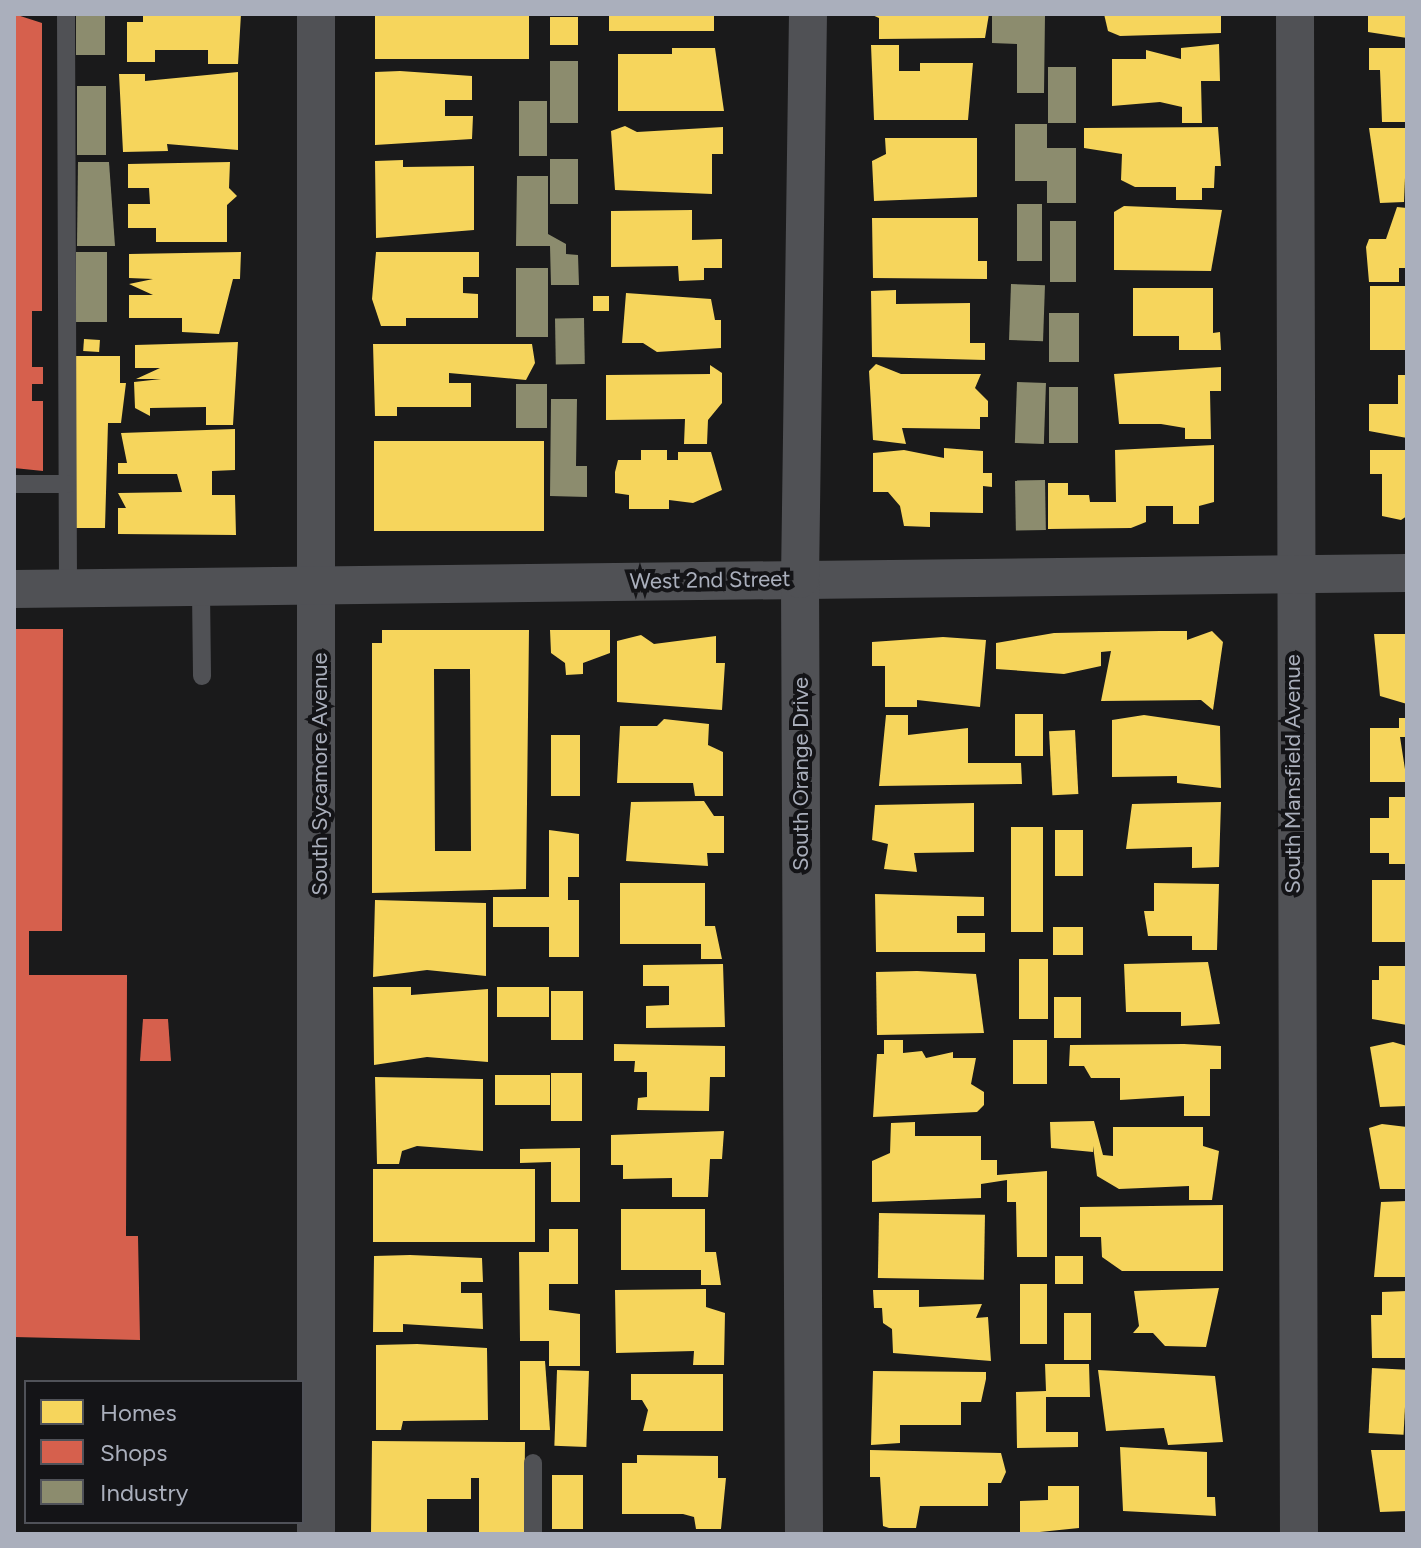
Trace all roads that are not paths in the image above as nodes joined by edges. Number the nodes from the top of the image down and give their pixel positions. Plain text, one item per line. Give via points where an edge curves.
1 (66, 14) edge
2 (316, 14) edge
3 (808, 14) edge
4 (1295, 14) edge
5 (14, 484) edge
6 (67, 484) junction
7 (1291, 573) junction
8 (1407, 573) edge
9 (800, 579) junction
10 (321, 588) junction
11 (14, 589) edge
12 (68, 590) junction
13 (201, 592) junction
14 (202, 676) dead end
15 (533, 1463) dead end
16 (316, 1534) edge
17 (533, 1534) edge
18 (804, 1534) edge
19 (1299, 1534) edge

1 - 6 lane
2 - 10 street, South Sycamore Avenue
3 - 9 street, South Orange Drive
4 - 7 street, South Mansfield Avenue
5 - 6 lane
6 - 12 lane
7 - 8 street, West 2nd Street
7 - 9 street, West 2nd Street
7 - 19 street, South Mansfield Avenue
9 - 10 street, West 2nd Street
9 - 18 street, South Orange Drive
10 - 13 street, West 2nd Street
10 - 16 street, South Sycamore Avenue
11 - 12 street, West 2nd Street
12 - 13 street, West 2nd Street
13 - 14 lane
15 - 17 lane

